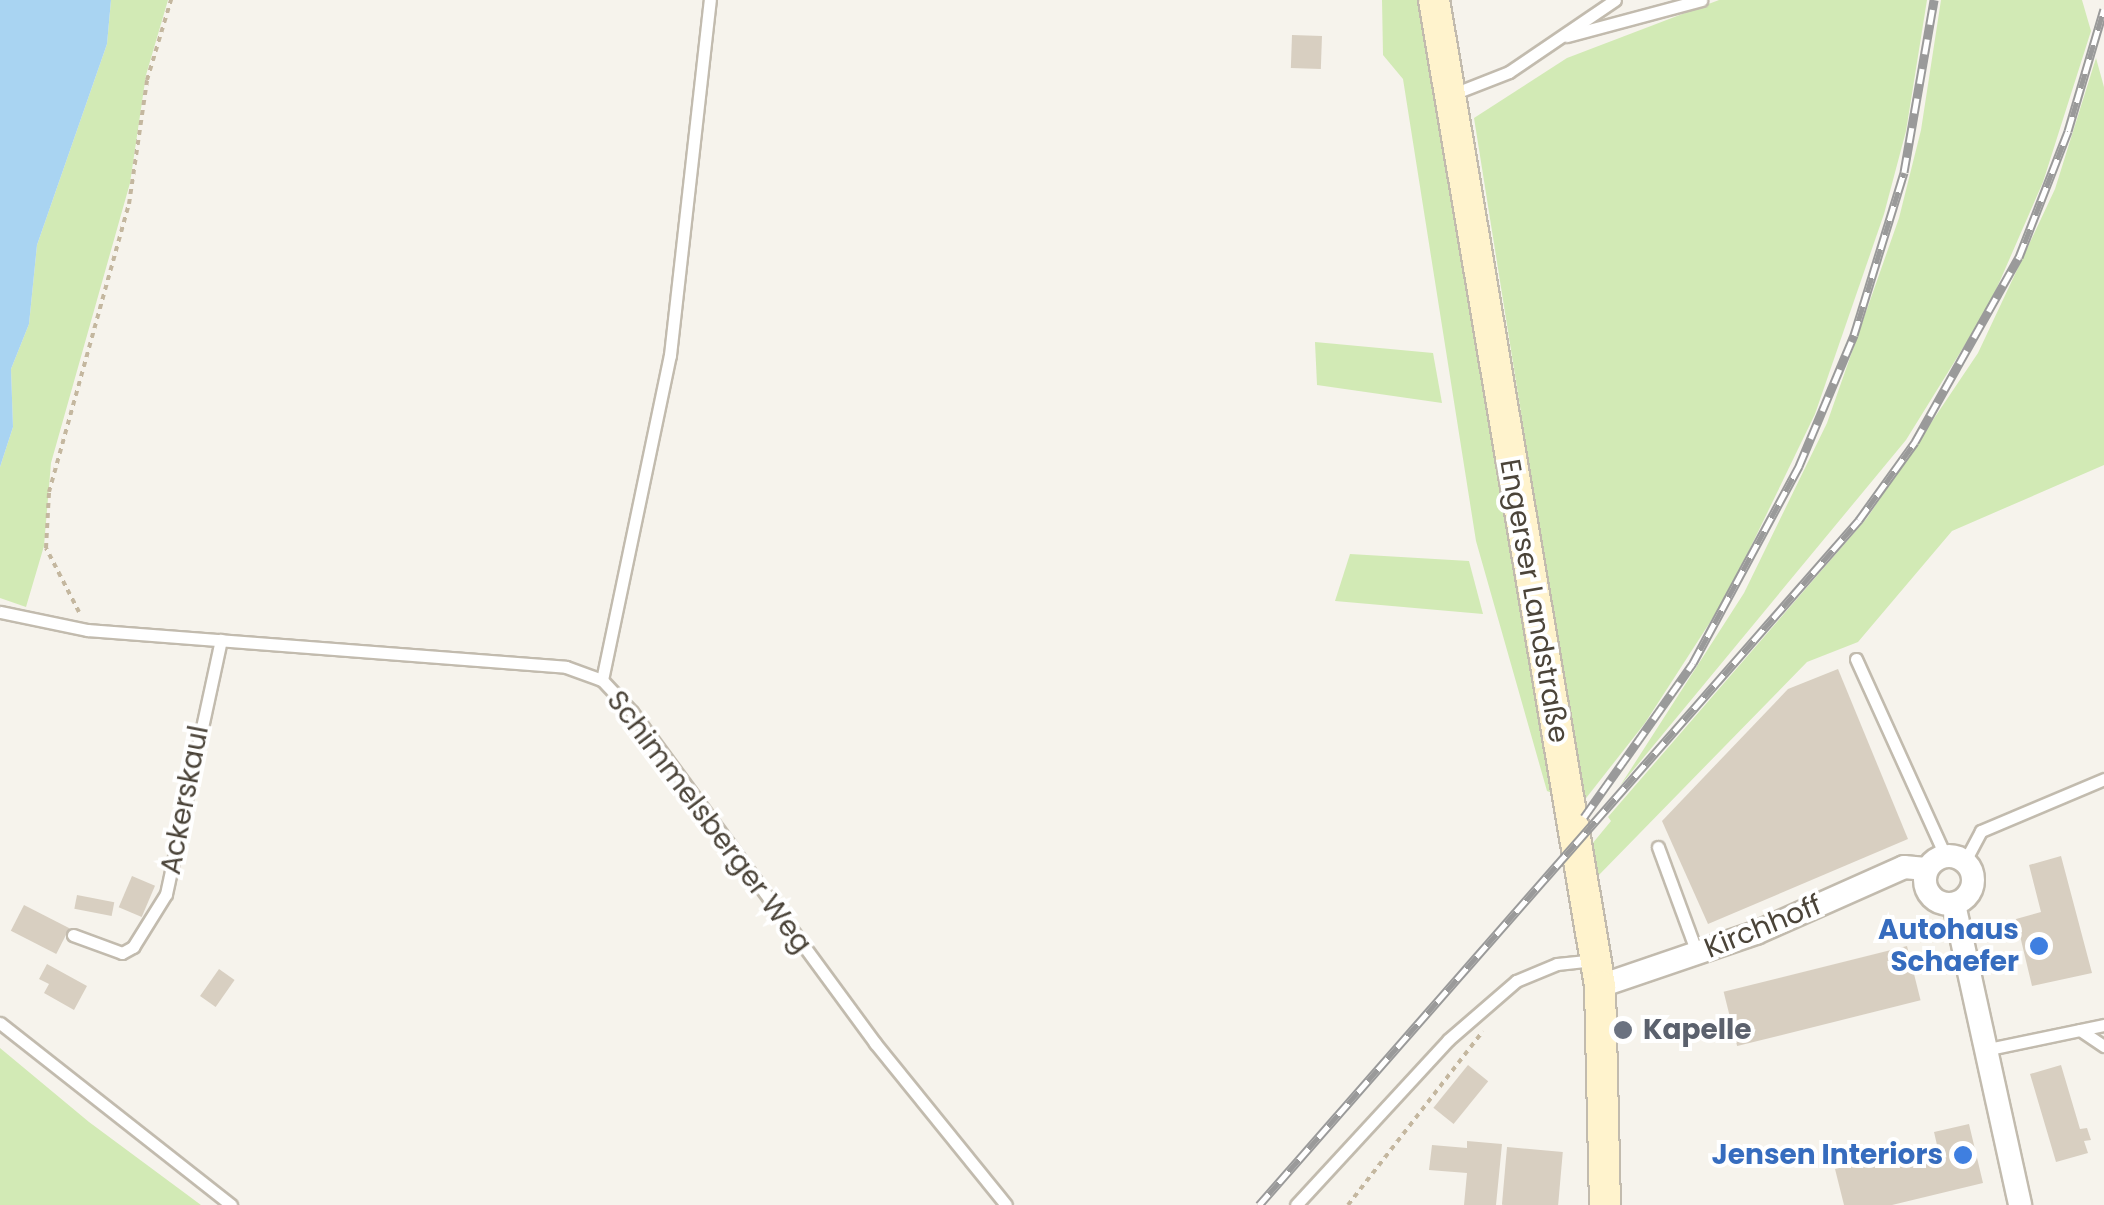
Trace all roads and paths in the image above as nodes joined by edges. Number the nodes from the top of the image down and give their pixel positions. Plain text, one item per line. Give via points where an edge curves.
1 (171, 0) edge
2 (710, 0) edge
3 (1434, 0) edge
4 (1615, 0) edge
5 (1701, 0) edge
6 (1558, 38) junction
7 (1449, 95) junction
8 (0, 612) edge
9 (87, 630) junction
10 (221, 640) junction
11 (1856, 659) dead end
12 (602, 680) junction
13 (2104, 779) edge
14 (1658, 847) dead end
15 (1945, 862) junction
16 (1954, 904) junction
17 (73, 935) dead end
18 (1697, 953) junction
19 (1597, 973) junction
20 (1491, 1020) dead end
21 (0, 1022) edge
22 (2104, 1025) edge
23 (2080, 1030) junction
24 (2104, 1046) edge
25 (1984, 1050) junction
26 (230, 1205) edge
27 (1006, 1205) edge
28 (1296, 1205) edge
29 (1348, 1205) edge
30 (1605, 1205) edge
31 (2020, 1205) edge

1 - 9 path via 147,80 129,204 49,492 46,548
2 - 12 lane via 670,354
3 - 7 main road, Engerser Landstraße
4 - 6 lane
5 - 6 lane
6 - 7 lane via 1487,84
7 - 19 main road, Engerser Landstraße
8 - 9 lane, Schimmelsberger Weg
9 - 10 lane, Schimmelsberger Weg
10 - 12 lane, Schimmelsberger Weg via 491,659 566,667
10 - 17 lane, Ackerskaul via 166,894 133,947 122,952
11 - 15 lane
12 - 27 lane, Schimmelsberger Weg via 874,1043
13 - 15 lane via 1982,831
14 - 18 lane
15 - 16 street via 1970,891
15 - 16 street via 1930,896
15 - 18 street, Kirchhoff via 1904,868
16 - 25 street
18 - 19 street, Kirchhoff
19 - 28 lane via 1556,964 1516,981 1448,1040
19 - 30 main road, Engerser Landstraße
20 - 29 path
21 - 26 lane
22 - 23 lane
23 - 24 lane
23 - 25 lane
25 - 31 street

